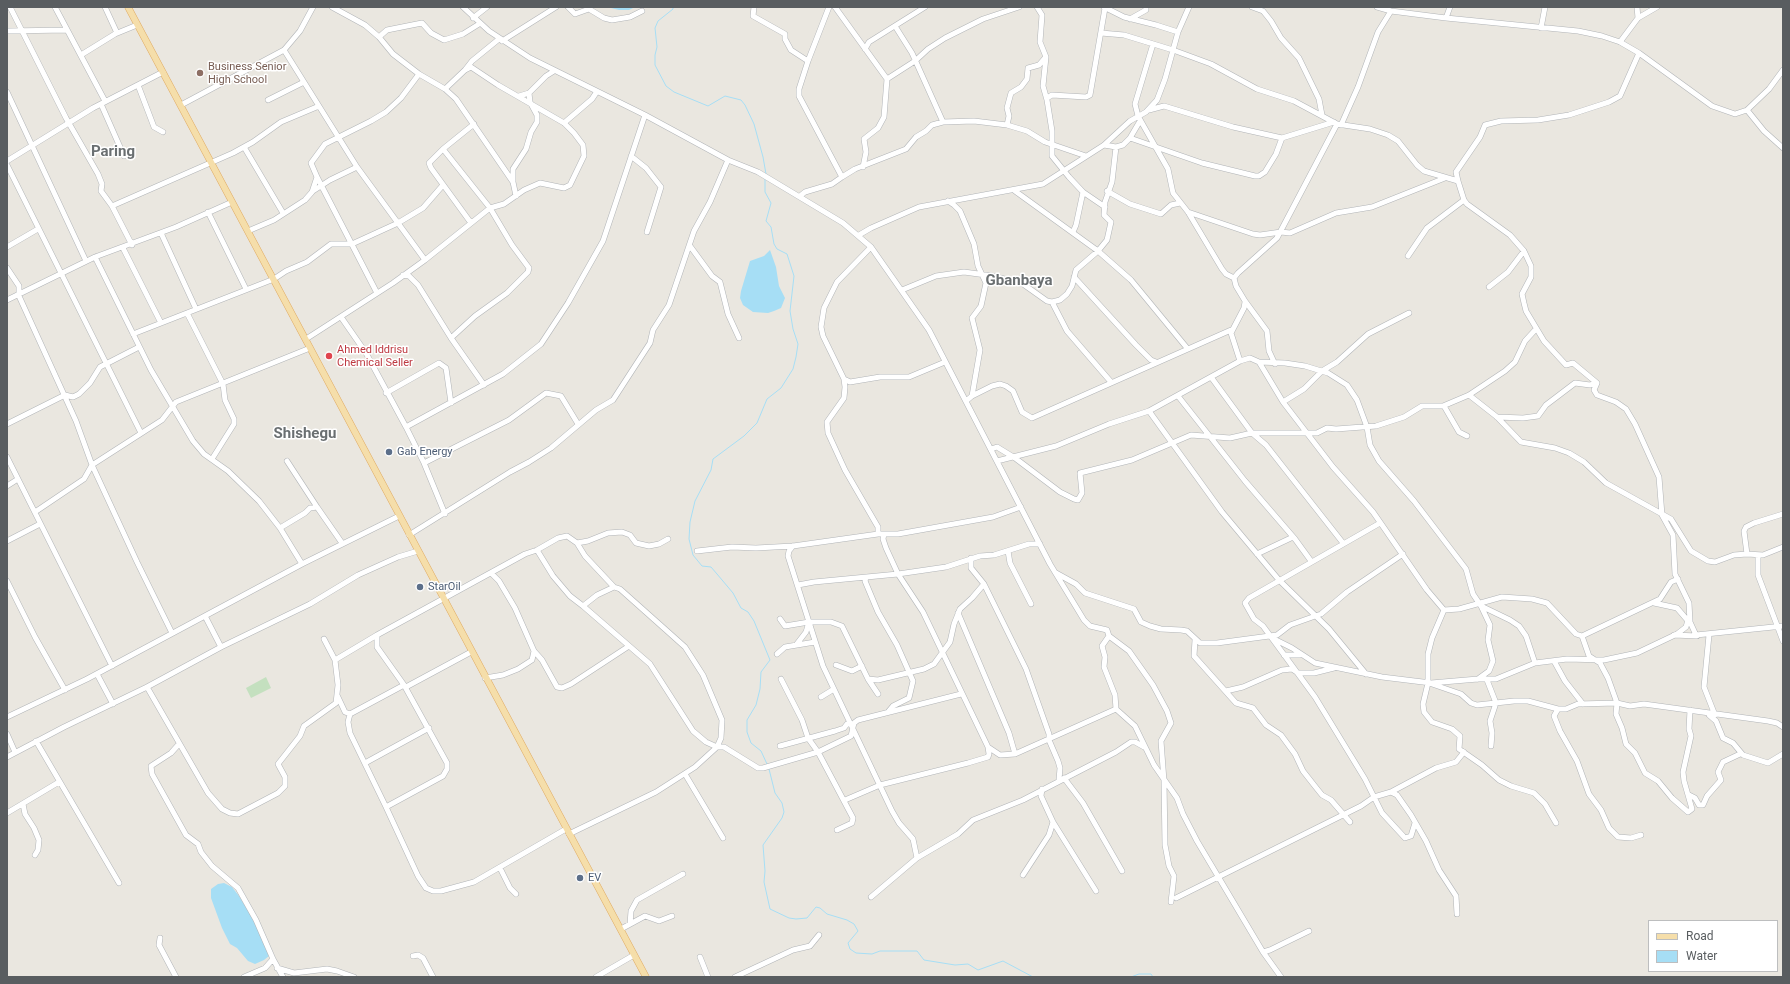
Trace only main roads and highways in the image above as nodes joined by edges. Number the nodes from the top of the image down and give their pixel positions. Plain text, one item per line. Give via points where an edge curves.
1 (128, 7) edge
2 (646, 977) edge

1 - 2 main road

